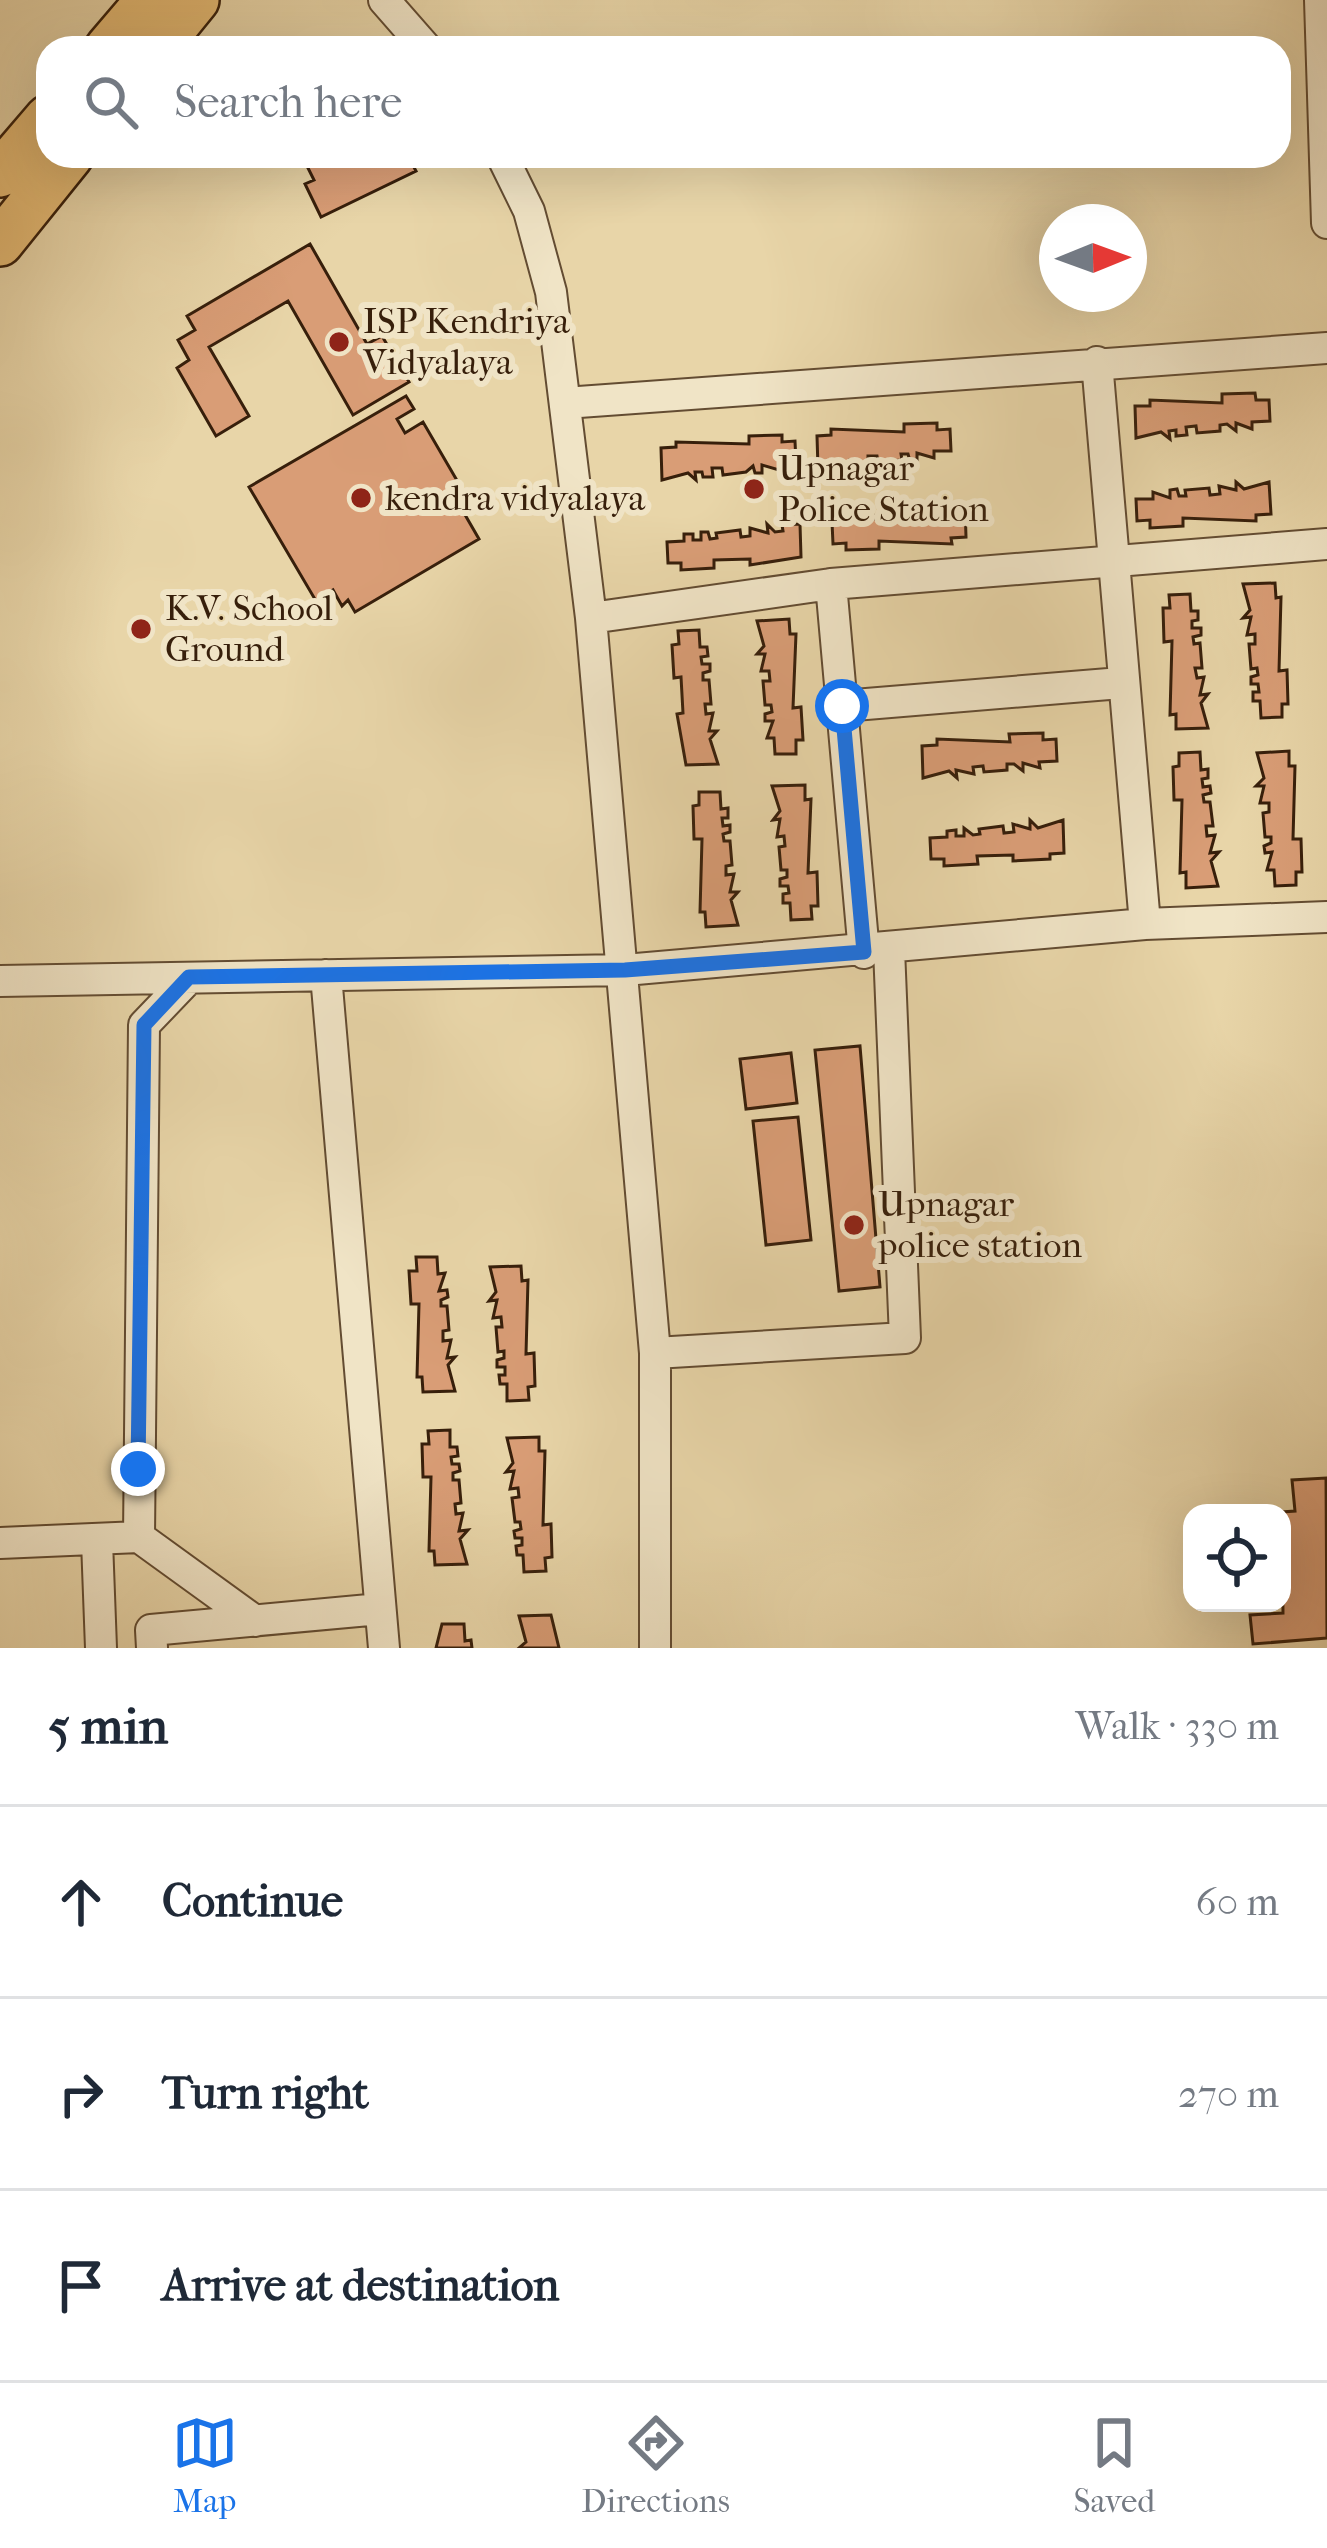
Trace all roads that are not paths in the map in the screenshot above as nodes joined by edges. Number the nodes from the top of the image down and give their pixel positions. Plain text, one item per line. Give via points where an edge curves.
1 (149, 0) edge
2 (196, 0) edge
3 (384, 0) edge
4 (1320, 0) edge
5 (118, 36) edge
6 (167, 36) edge
7 (416, 36) edge
8 (36, 132) edge
9 (60, 168) edge
10 (508, 168) edge
11 (0, 174) edge
12 (1327, 223) edge
13 (0, 243) edge
14 (1327, 348) edge
15 (1097, 362) junction
16 (565, 403) junction
17 (1327, 544) edge
18 (1115, 563) junction
19 (831, 584) junction
20 (591, 618) junction
21 (1121, 683) junction
22 (842, 706) junction
23 (1327, 917) edge
24 (1145, 924) junction
25 (876, 951) junction
26 (625, 970) junction
27 (326, 975) junction
28 (189, 977) junction
29 (0, 981) edge
30 (655, 1353) junction
31 (118, 1539) junction
32 (0, 1543) edge
33 (380, 1609) junction
34 (255, 1621) junction
35 (101, 1648) edge
36 (152, 1648) edge
37 (384, 1648) edge
38 (655, 1648) edge

1 - 5 highway
2 - 6 highway
3 - 7 street
4 - 12 street
8 - 11 highway
9 - 13 highway
10 - 16 street via 529,211 550,292
14 - 15 street
15 - 16 street
15 - 18 street
16 - 20 street
17 - 18 street
18 - 19 street
18 - 21 street
19 - 20 street
19 - 22 street
20 - 26 street
21 - 22 street
21 - 24 street
22 - 25 street
23 - 24 street
24 - 25 street
25 - 26 street
25 - 30 street via 904,1337
26 - 27 street
26 - 30 street
27 - 28 street
27 - 33 street
28 - 29 street
28 - 31 street via 144,1025
30 - 38 street
31 - 32 street
31 - 34 street
31 - 35 street
33 - 34 street
33 - 37 street
34 - 36 street via 151,1630

